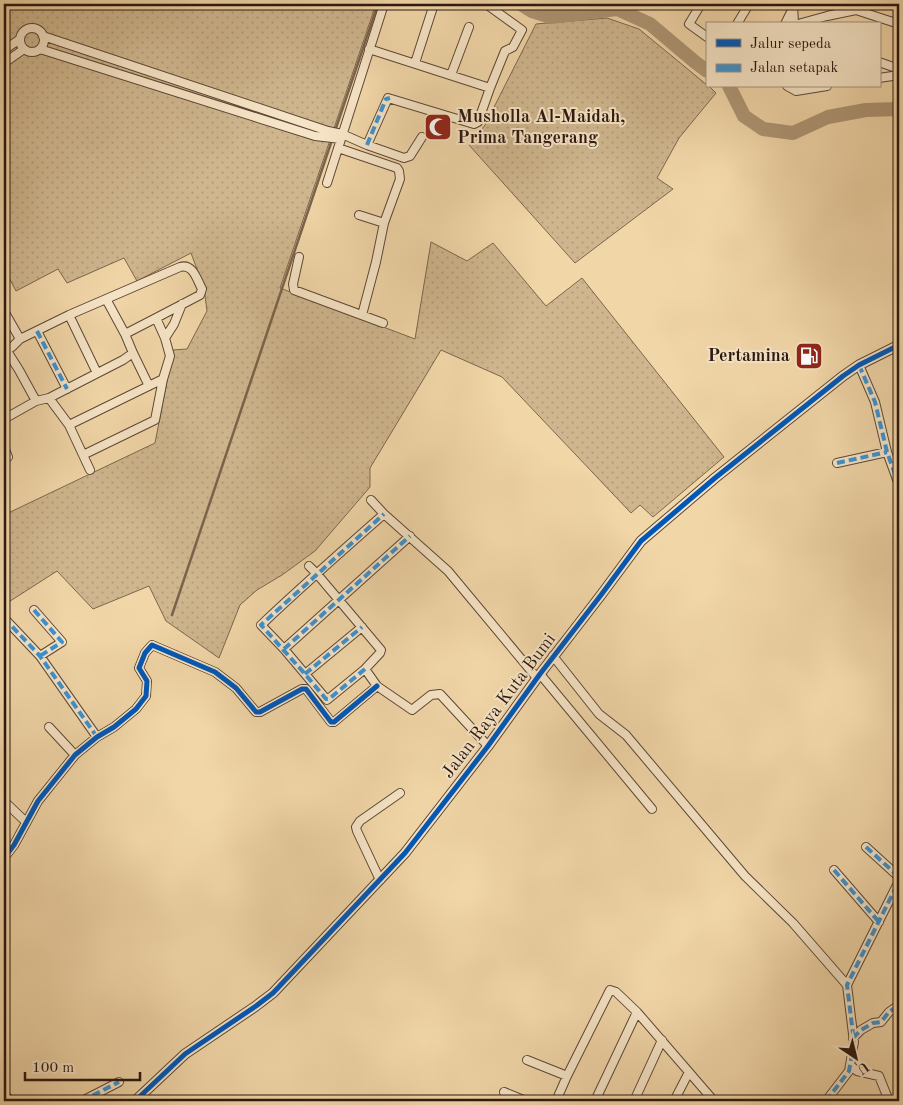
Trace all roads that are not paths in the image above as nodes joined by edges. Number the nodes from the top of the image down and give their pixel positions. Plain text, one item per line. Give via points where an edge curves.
1 (384, 4) edge
2 (434, 4) edge
3 (486, 4) edge
4 (701, 4) edge
5 (749, 4) edge
6 (793, 7) edge
7 (738, 22) edge
8 (786, 22) edge
9 (794, 22) edge
10 (805, 22) edge
11 (899, 24) edge
12 (469, 27) dead end
13 (43, 36) junction
14 (706, 36) edge
15 (20, 39) junction
16 (24, 49) junction
17 (40, 49) junction
18 (369, 49) junction
19 (4, 50) edge
20 (880, 62) edge
21 (4, 63) edge
22 (414, 63) junction
23 (899, 69) edge
24 (451, 75) junction
25 (899, 75) edge
26 (880, 78) edge
27 (490, 88) junction
28 (341, 136) junction
29 (422, 136) dead end
30 (367, 145) junction
31 (338, 148) junction
32 (327, 183) dead end
33 (359, 215) dead end
34 (384, 223) junction
35 (299, 257) dead end
36 (106, 299) junction
37 (182, 304) junction
38 (5, 315) edge
39 (69, 315) junction
40 (362, 315) junction
41 (156, 318) junction
42 (383, 323) dead end
43 (37, 331) junction
44 (125, 334) junction
45 (165, 338) junction
46 (20, 339) junction
47 (899, 345) edge
48 (6, 353) edge
49 (132, 353) junction
50 (860, 365) junction
51 (97, 373) junction
52 (163, 379) junction
53 (149, 386) junction
54 (67, 389) junction
55 (49, 398) junction
56 (36, 401) junction
57 (4, 417) edge
58 (69, 425) junction
59 (4, 447) edge
60 (887, 452) junction
61 (83, 456) junction
62 (8, 457) dead end
63 (899, 459) edge
64 (890, 461) junction
65 (837, 464) dead end
66 (90, 470) dead end
67 (899, 485) edge
68 (371, 500) dead end
69 (384, 514) junction
70 (410, 536) junction
71 (309, 566) dead end
72 (317, 574) junction
73 (339, 600) junction
74 (34, 610) dead end
75 (4, 618) edge
76 (362, 627) junction
77 (284, 649) junction
78 (40, 656) junction
79 (553, 656) junction
80 (365, 669) junction
81 (306, 674) junction
82 (538, 676) junction
83 (378, 686) junction
84 (49, 727) dead end
85 (97, 737) junction
86 (488, 746) junction
87 (76, 755) junction
88 (400, 793) dead end
89 (4, 802) edge
90 (652, 809) dead end
91 (26, 822) junction
92 (866, 847) dead end
93 (4, 858) edge
94 (834, 870) dead end
95 (899, 877) edge
96 (380, 880) junction
97 (899, 882) edge
98 (879, 922) junction
99 (847, 985) junction
100 (899, 1006) edge
101 (637, 1012) junction
102 (853, 1038) junction
103 (662, 1040) junction
104 (527, 1060) dead end
105 (850, 1065) junction
106 (689, 1072) junction
107 (567, 1076) junction
108 (119, 1082) dead end
109 (504, 1092) dead end
110 (4, 1094) edge
111 (517, 1100) edge
112 (11, 1101) edge
113 (82, 1101) edge
114 (135, 1101) edge
115 (526, 1101) edge
116 (556, 1101) edge
117 (595, 1101) edge
118 (634, 1101) edge
119 (674, 1101) edge
120 (714, 1101) edge
121 (826, 1101) edge
122 (889, 1101) edge

1 - 18 street
2 - 22 street
3 - 27 street via 522,30 514,47 505,51
4 - 14 street via 689,24
5 - 7 street
6 - 8 street
6 - 9 street
10 - 11 street via 856,10
12 - 24 street
13 - 15 street via 32,29 24,32
13 - 17 street
13 - 28 street
15 - 16 street
15 - 19 street
16 - 17 street via 32,52
16 - 21 street
17 - 28 street via 315,136
18 - 22 street
18 - 28 street
20 - 23 street
22 - 24 street
24 - 27 street
25 - 26 street
27 - 30 street via 478,122 474,124 388,98
28 - 30 street
28 - 31 street
29 - 30 street via 410,156 404,158
31 - 32 street
31 - 34 street via 399,171 400,179
33 - 34 street
34 - 40 street
35 - 40 street via 292,284 294,290
36 - 37 street via 185,265 194,273 202,289 200,295
36 - 39 street
36 - 44 street
37 - 41 street
37 - 45 street
38 - 46 street
39 - 43 street
39 - 51 street
40 - 42 street
41 - 44 street
41 - 45 street
43 - 46 street
43 - 54 street
44 - 49 street
45 - 52 street via 170,356
46 - 48 street
47 - 50 street, Jalan Raya Kuta Bumi
48 - 56 street via 20,370
49 - 51 street
49 - 53 street
50 - 60 street via 875,402
50 - 79 street, Jalan Raya Kuta Bumi via 715,478 640,542
51 - 54 street
52 - 53 street
52 - 61 street via 153,422
53 - 58 street
54 - 55 street
55 - 56 street
55 - 58 street
56 - 57 street
58 - 61 street
59 - 62 street
60 - 64 street
60 - 65 street
61 - 66 street
63 - 64 street
64 - 67 street
68 - 69 street
69 - 70 street
69 - 72 street
70 - 73 street
70 - 82 street via 448,571
71 - 72 street
72 - 73 street
72 - 77 street via 261,625
73 - 76 street
73 - 77 street
74 - 78 street via 62,642
75 - 78 street
76 - 80 street via 381,651
76 - 81 street
77 - 81 street
78 - 85 street
79 - 82 street, Jalan Raya Kuta Bumi
79 - 99 street via 599,714 626,735 745,876
80 - 81 street via 327,700
80 - 83 street
82 - 86 street, Jalan Raya Kuta Bumi
82 - 90 street
83 - 85 street via 334,722 302,689 256,712 236,688 215,672 153,645 145,653 139,668 147,681 146,696 136,710
83 - 86 street via 412,710 431,695 440,694
84 - 87 street
85 - 87 street
86 - 96 street, Jalan Raya Kuta Bumi
87 - 91 street
88 - 96 street via 356,827
89 - 91 street
91 - 93 street
92 - 95 street
94 - 98 street
96 - 114 street, Jalan Raya Kuta Bumi via 273,993 185,1054
97 - 98 street
98 - 99 street
99 - 102 street
100 - 102 street via 881,1022 873,1023
101 - 103 street
101 - 107 street via 610,990
101 - 117 street
102 - 105 street
103 - 106 street
103 - 118 street
104 - 107 street
105 - 121 street
105 - 122 street via 857,1071 879,1076
106 - 119 street
106 - 120 street
107 - 116 street
108 - 113 street
109 - 111 street
110 - 112 street
111 - 115 street

